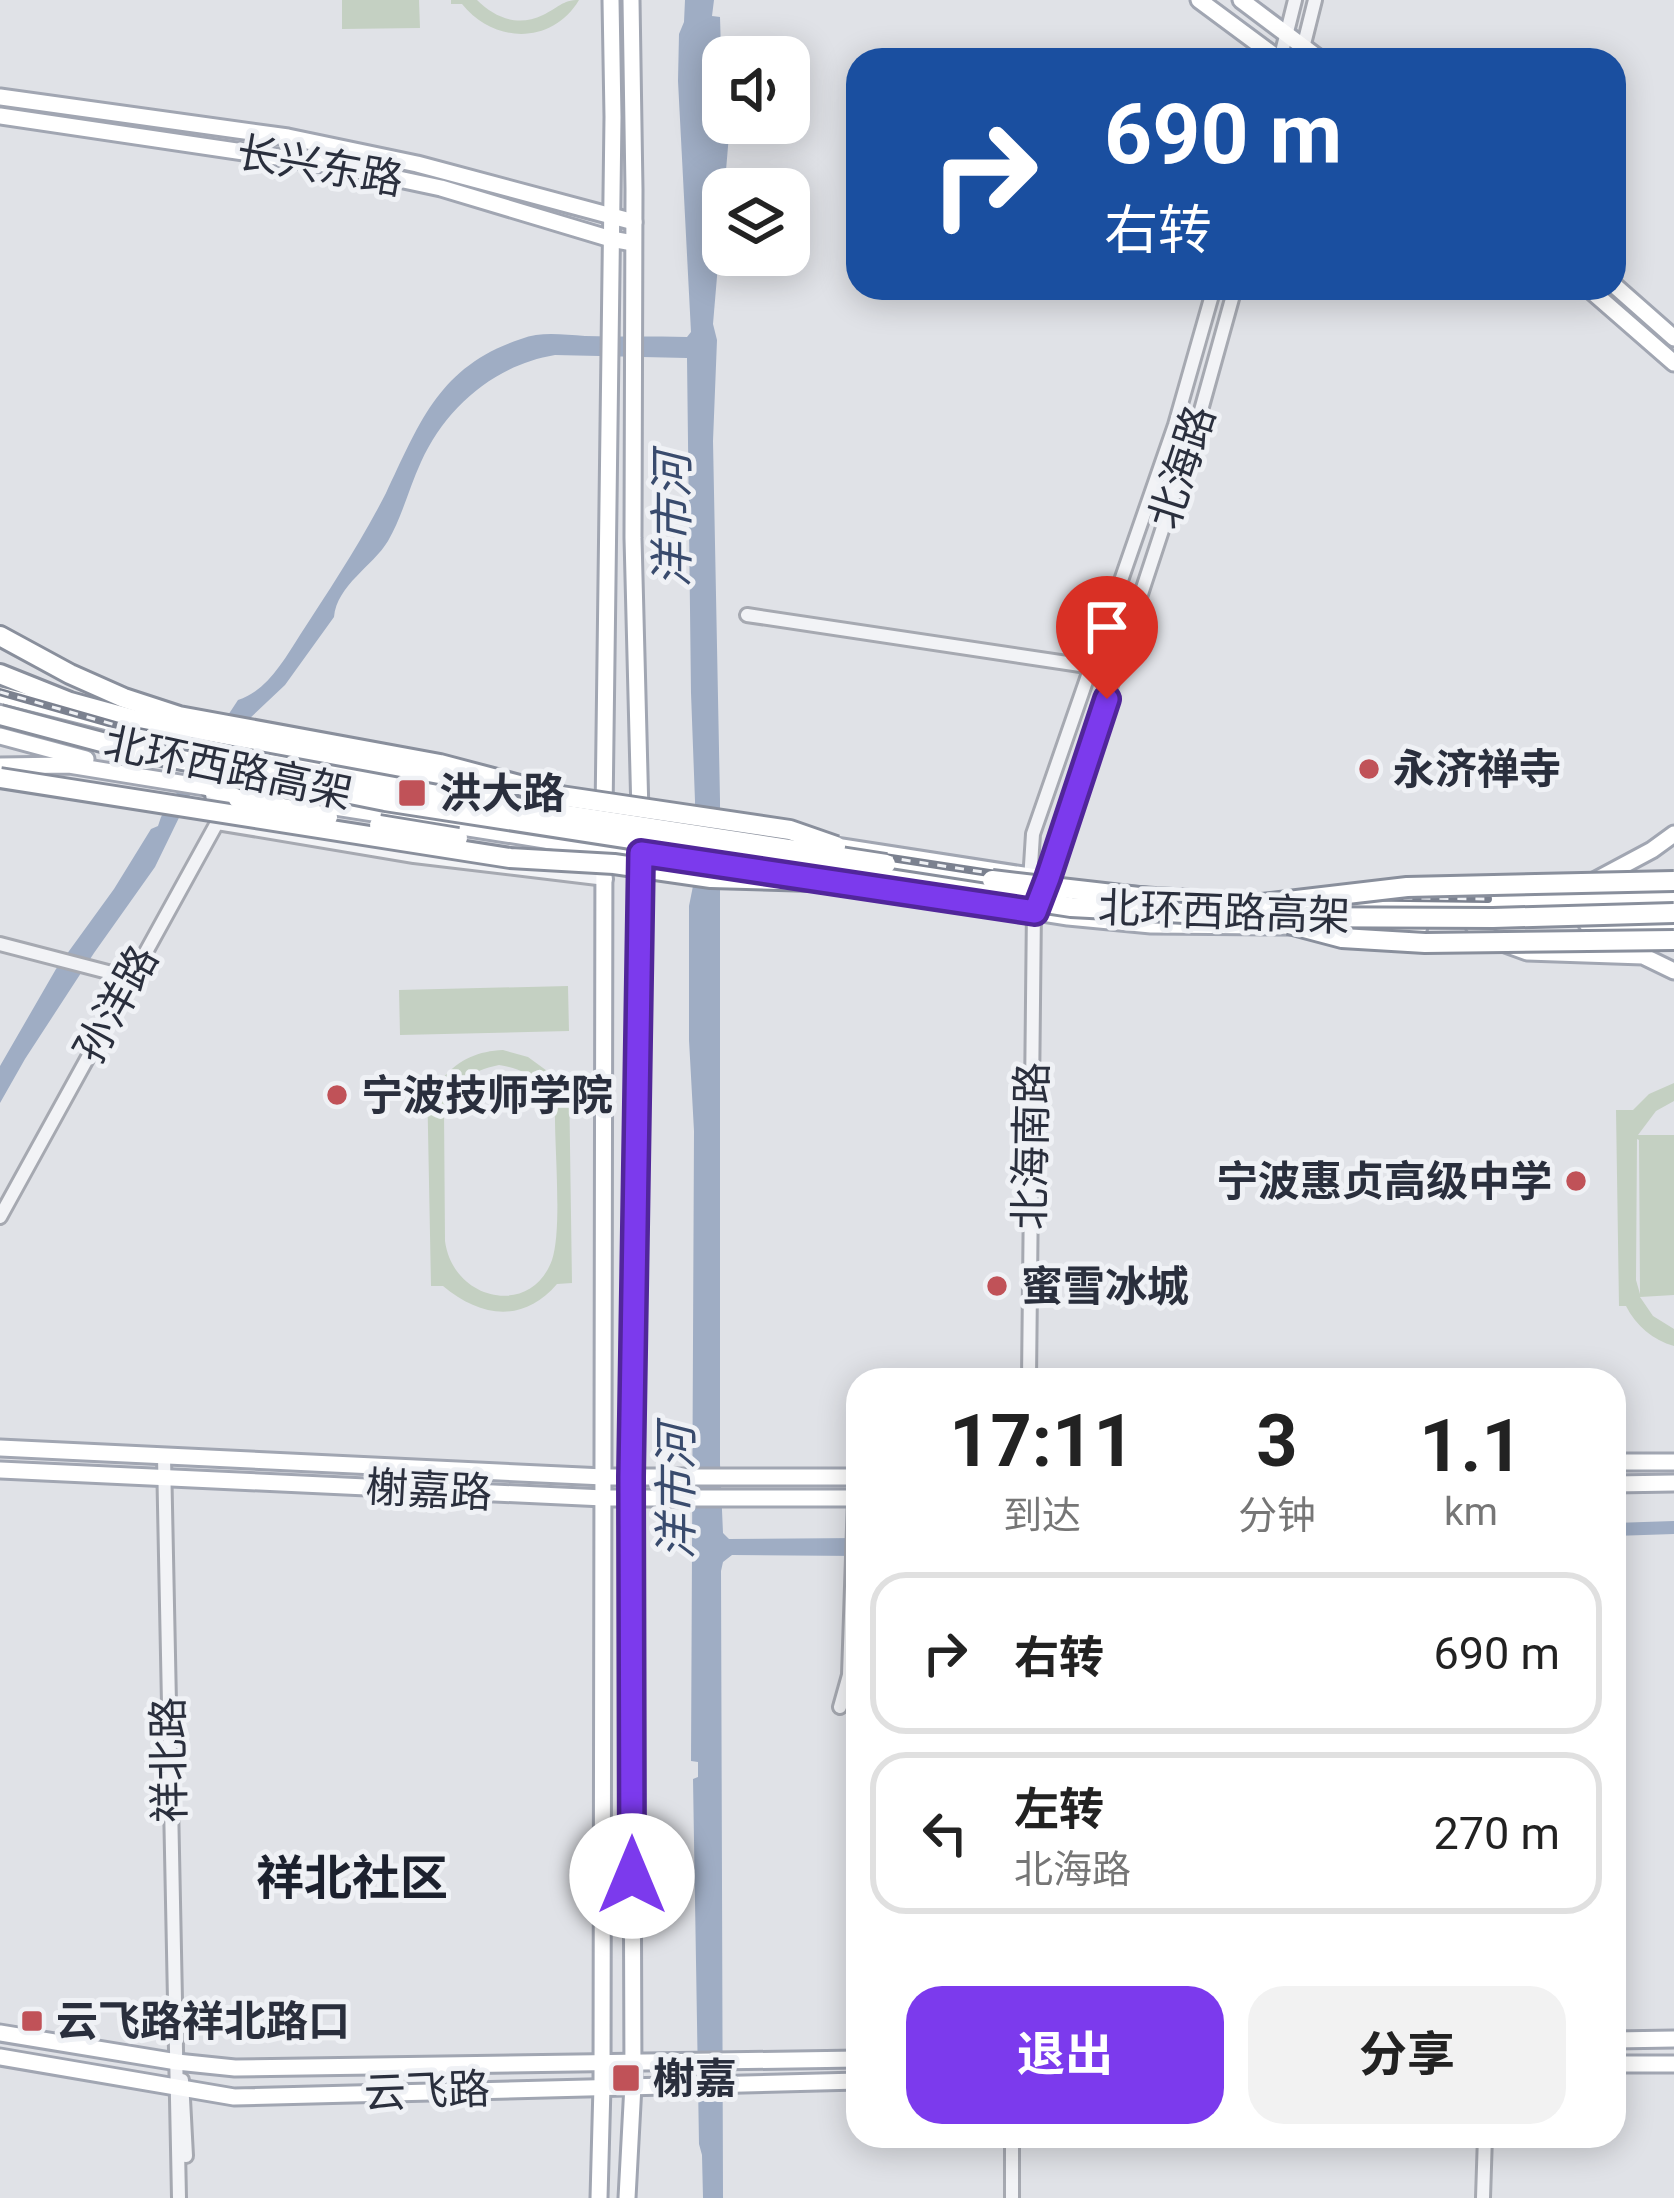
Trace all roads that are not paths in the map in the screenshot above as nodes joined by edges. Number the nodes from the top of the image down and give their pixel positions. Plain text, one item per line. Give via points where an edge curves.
1 (611, 0) edge
2 (631, 0) edge
3 (1198, 0) edge
4 (1241, 0) edge
5 (1295, 0) edge
6 (1315, 0) edge
7 (1287, 35) junction
8 (1264, 48) edge
9 (1283, 48) edge
10 (1297, 48) edge
11 (1303, 48) edge
12 (0, 97) edge
13 (0, 116) edge
14 (611, 216) junction
15 (634, 222) junction
16 (611, 239) junction
17 (634, 243) junction
18 (1626, 296) edge
19 (1211, 300) edge
20 (1232, 300) edge
21 (1602, 300) edge
22 (1674, 338) edge
23 (1674, 363) edge
24 (747, 615) dead end
25 (0, 636) edge
26 (1088, 666) dead end
27 (0, 674) edge
28 (0, 699) edge
29 (0, 715) edge
30 (0, 736) edge
31 (0, 766) edge
32 (152, 777) junction
33 (0, 778) edge
34 (212, 788) junction
35 (561, 796) junction
36 (604, 813) junction
37 (640, 818) junction
38 (217, 823) junction
39 (1674, 834) edge
40 (641, 853) junction
41 (886, 863) junction
42 (608, 864) junction
43 (1674, 869) edge
44 (1030, 876) junction
45 (1048, 878) junction
46 (915, 884) junction
47 (1674, 885) edge
48 (1446, 886) junction
49 (1572, 892) junction
50 (1674, 900) edge
51 (1261, 910) junction
52 (1035, 912) junction
53 (1674, 918) edge
54 (1474, 926) junction
55 (1674, 940) edge
56 (0, 944) edge
57 (1674, 971) edge
58 (131, 978) junction
59 (0, 1217) edge
60 (1029, 1368) edge
61 (0, 1448) edge
62 (164, 1457) junction
63 (1626, 1462) edge
64 (1674, 1462) edge
65 (0, 1470) edge
66 (604, 1477) junction
67 (631, 1477) junction
68 (846, 1477) edge
69 (164, 1478) junction
70 (1674, 1483) edge
71 (1626, 1484) edge
72 (604, 1498) junction
73 (631, 1499) junction
74 (846, 1502) edge
75 (0, 2033) edge
76 (1674, 2039) edge
77 (1626, 2040) edge
78 (0, 2057) edge
79 (846, 2059) edge
80 (177, 2062) junction
81 (633, 2064) junction
82 (1626, 2064) edge
83 (1674, 2064) edge
84 (602, 2065) junction
85 (846, 2081) edge
86 (633, 2085) junction
87 (602, 2086) junction
88 (180, 2088) junction
89 (1012, 2148) edge
90 (1485, 2148) edge
91 (183, 2198) edge
92 (599, 2198) edge
93 (627, 2198) edge
94 (1012, 2198) edge
95 (1484, 2198) edge

1 - 14 main road
2 - 15 main road
3 - 8 main road
4 - 7 main road
5 - 7 street
6 - 11 street
7 - 9 street
7 - 10 main road
12 - 14 main road, 长兴东路 via 288,137
13 - 16 main road, 长兴东路 via 338,166
14 - 15 main road, 长兴东路
14 - 16 main road
15 - 17 main road
16 - 17 main road, 长兴东路
16 - 36 main road
17 - 37 main road
18 - 22 main road
19 - 44 street, 北海路 via 1033,834
20 - 45 street, 北海路
21 - 23 main road
24 - 26 street
25 - 35 highway via 178,716 440,764
27 - 35 highway via 158,726
28 - 36 main road, bridge via 291,761
28 - 41 highway, 北环西路高架, bridge via 129,738
29 - 46 highway, 北环西路高架, bridge via 385,801
30 - 32 main road
31 - 32 main road
32 - 34 main road
33 - 42 highway, bridge via 510,858
34 - 38 street
34 - 42 main road
34 - 42 highway, bridge via 312,815
35 - 41 highway, bridge via 790,830
36 - 37 main road
36 - 42 main road
37 - 40 main road
37 - 44 main road
38 - 42 street via 414,856
38 - 58 street, 孙洋路
39 - 49 main road
40 - 42 main road
40 - 52 main road
40 - 67 main road
41 - 51 highway, 北环西路高架, bridge
42 - 46 highway, bridge via 711,878
42 - 66 main road
43 - 48 highway, bridge via 1512,875
44 - 45 main road
44 - 52 street, 北海路
45 - 49 main road via 1272,898
45 - 52 street, 北海路
46 - 51 highway, 北环西路高架, bridge via 1071,907
47 - 48 highway, bridge
47 - 49 main road
48 - 51 highway, bridge via 1348,892
50 - 51 highway, 北环西路高架, bridge
51 - 53 highway, 北环西路高架, bridge
51 - 55 highway, bridge via 1342,938
52 - 54 main road via 1151,925
52 - 60 street, 北海南路
53 - 54 main road
54 - 57 main road via 1527,952 1643,956
56 - 58 street
58 - 59 street, 孙洋路
61 - 62 main road, 榭嘉路
62 - 66 main road, 榭嘉路
62 - 69 street, 祥北路
63 - 64 main road
65 - 69 main road, 榭嘉路
66 - 67 main road, 榭嘉路
66 - 72 main road
67 - 68 main road, 榭嘉路
67 - 73 main road
69 - 72 main road, 榭嘉路
69 - 80 street, 祥北路
70 - 71 main road
72 - 73 main road, 榭嘉路
72 - 84 main road
73 - 74 main road, 榭嘉路
73 - 81 main road
75 - 80 main road, 云飞路
76 - 77 main road
78 - 88 main road, 云飞路
79 - 81 main road, 云飞路
80 - 84 main road, 云飞路
80 - 88 street, 祥北路
81 - 84 main road, 云飞路
81 - 86 main road
82 - 83 main road
84 - 87 main road
85 - 86 main road, 云飞路
86 - 87 main road, 云飞路
86 - 93 main road
87 - 88 main road, 云飞路 via 234,2097
87 - 92 main road
88 - 91 street, 祥北路
89 - 94 street
90 - 95 street

